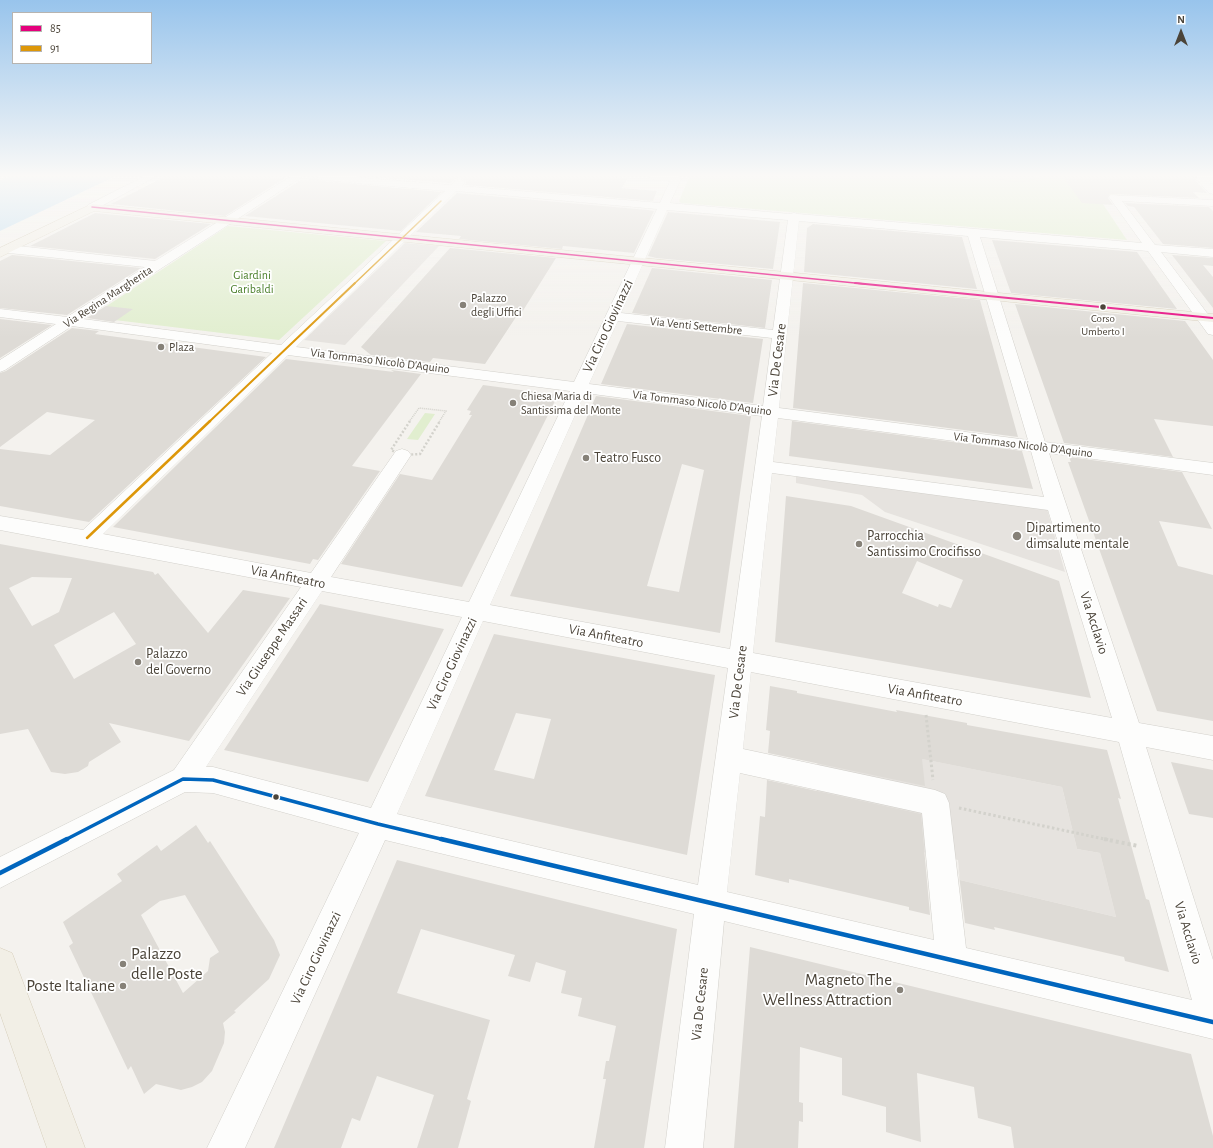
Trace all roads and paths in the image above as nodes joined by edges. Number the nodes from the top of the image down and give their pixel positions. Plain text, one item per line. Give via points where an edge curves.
1 (43, 231) edge
2 (211, 231) edge
3 (330, 231) edge
4 (411, 231) edge
5 (652, 231) edge
6 (792, 231) edge
7 (956, 231) edge
8 (1140, 231) edge
9 (972, 232) junction
10 (403, 238) junction
11 (1152, 247) junction
12 (3, 250) edge
13 (1213, 253) edge
14 (638, 261) junction
15 (157, 265) junction
16 (787, 276) junction
17 (992, 296) junction
18 (0, 313) edge
19 (612, 316) junction
20 (1208, 317) edge
21 (69, 322) junction
22 (1213, 331) edge
23 (780, 335) junction
24 (286, 349) junction
25 (0, 367) edge
26 (579, 387) junction
27 (770, 412) junction
28 (1038, 446) junction
29 (402, 455) junction
30 (764, 466) junction
31 (1213, 469) edge
32 (1056, 505) junction
33 (0, 523) edge
34 (87, 538) junction
35 (317, 582) junction
36 (475, 612) junction
37 (740, 661) junction
38 (924, 695) junction
39 (1129, 732) junction
40 (1213, 748) edge
41 (729, 758) junction
42 (183, 779) junction
43 (936, 802) junction
44 (378, 824) junction
45 (1164, 852) junction
46 (0, 872) edge
47 (711, 903) junction
48 (952, 960) junction
49 (0, 965) edge
50 (1213, 1014) edge
51 (1213, 1022) edge
52 (66, 1148) edge
53 (226, 1148) edge
54 (684, 1148) edge

1 - 12 main road
2 - 15 street, Via Regina Margherita
3 - 10 main road
4 - 10 street
5 - 14 street, Via Ciro Giovinazzi
6 - 16 street, Via De Cesare
7 - 9 street
8 - 11 street
9 - 11 street
9 - 17 street, Via Acclavio
10 - 14 main road
10 - 24 street
11 - 13 street
11 - 20 street
12 - 15 street
14 - 16 main road
14 - 19 street, Via Ciro Giovinazzi
15 - 21 street, Via Regina Margherita
16 - 17 main road
16 - 23 street, Via De Cesare
17 - 20 main road
17 - 28 street, Via Acclavio
18 - 21 street, Via Tommaso Nicolò D'Aquino
19 - 23 street, Via Venti Settembre
19 - 26 street, Via Ciro Giovinazzi
20 - 22 street
21 - 24 street, Via Tommaso Nicolò D'Aquino
21 - 25 street, Via Regina Margherita
23 - 27 street, Via De Cesare
24 - 26 street, Via Tommaso Nicolò D'Aquino
24 - 34 street
26 - 27 street, Via Tommaso Nicolò D'Aquino
26 - 36 street, Via Ciro Giovinazzi
27 - 28 street, Via Tommaso Nicolò D'Aquino
27 - 30 street, Via De Cesare
28 - 31 street, Via Tommaso Nicolò D'Aquino
28 - 32 street, Via Acclavio
29 - 29 path via 391,450 419,408 446,411 420,454
29 - 35 street, Via Giuseppe Massari
30 - 32 street
30 - 37 street, Via De Cesare
32 - 39 street, Via Acclavio
33 - 34 street, Via Anfiteatro
34 - 35 street, Via Anfiteatro
35 - 36 street, Via Anfiteatro
35 - 42 street, Via Giuseppe Massari
36 - 37 street, Via Anfiteatro
36 - 44 street, Via Ciro Giovinazzi
37 - 38 street, Via Anfiteatro
37 - 41 street, Via De Cesare
38 - 39 street, Via Anfiteatro
38 - 43 path
39 - 40 street, Via Anfiteatro
39 - 45 street, Via Acclavio
41 - 43 street
41 - 47 street, Via De Cesare
42 - 44 street via 213,780
42 - 46 street
43 - 45 path
43 - 48 street
44 - 47 street
44 - 53 street, Via Ciro Giovinazzi
45 - 50 street, Via Acclavio
47 - 48 street
47 - 54 street, Via De Cesare
48 - 51 street
49 - 52 main road

